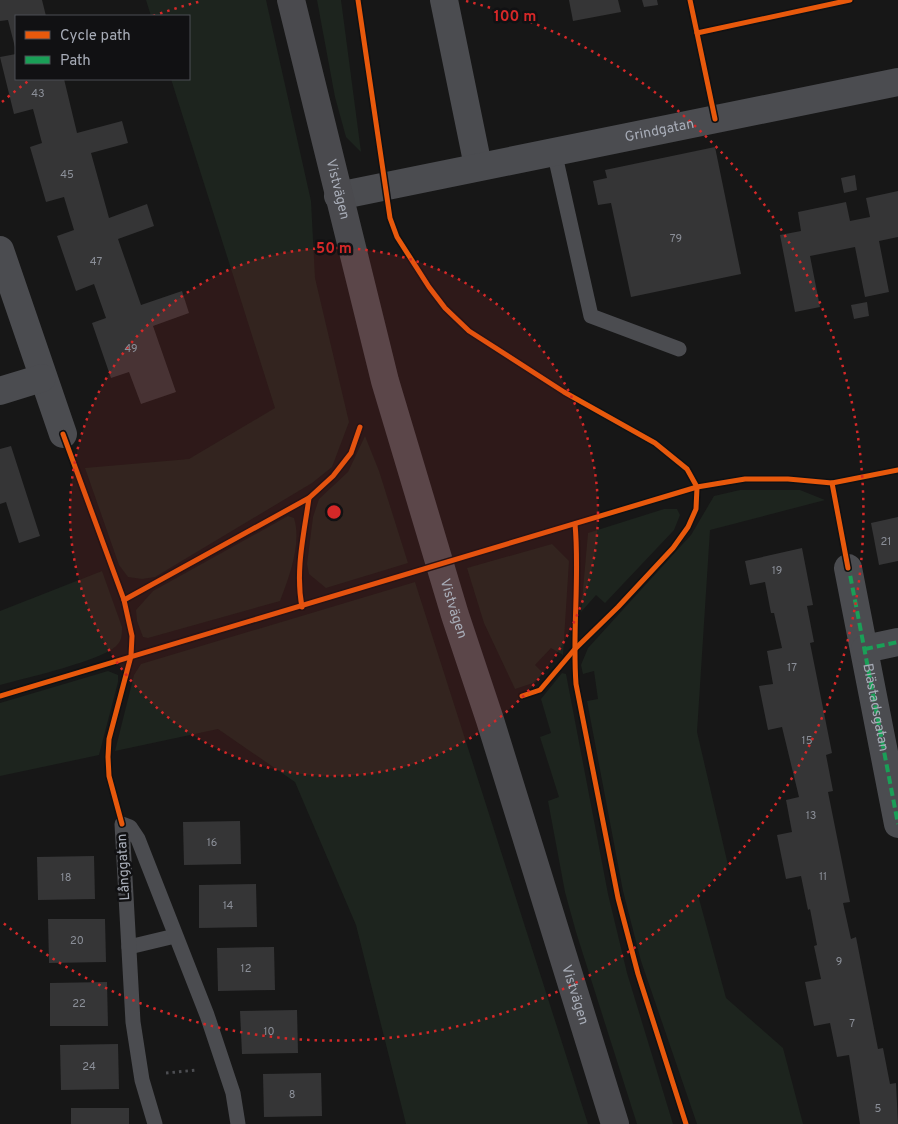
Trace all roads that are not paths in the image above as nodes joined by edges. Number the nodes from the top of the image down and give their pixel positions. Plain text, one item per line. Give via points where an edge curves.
1 (292, 0) edge
2 (444, 0) edge
3 (898, 82) edge
4 (554, 151) junction
5 (478, 166) junction
6 (338, 196) junction
7 (0, 250) edge
8 (679, 349) dead end
9 (42, 378) junction
10 (0, 391) edge
11 (63, 434) dead end
12 (848, 568) dead end
13 (898, 642) edge
14 (865, 649) junction
15 (898, 824) edge
16 (175, 936) junction
17 (129, 947) junction
18 (155, 1124) edge
19 (238, 1124) edge
20 (615, 1124) edge

1 - 6 main road, Vistvägen
2 - 5 street
3 - 4 street, Grindgatan
4 - 5 street, Grindgatan
4 - 8 lane via 591,316
5 - 6 street, Grindgatan
6 - 20 main road, Vistvägen via 386,381 455,615
7 - 9 street
9 - 10 street
9 - 11 street
12 - 14 street, Blästadsgatan
13 - 14 street, Blästadsgatan
14 - 15 street, Blästadsgatan
16 - 17 lane
16 - 17 lane, Långgatan via 135,833 122,824
16 - 19 lane, Långgatan via 207,1015 237,1111
17 - 18 lane, Långgatan via 142,1080

